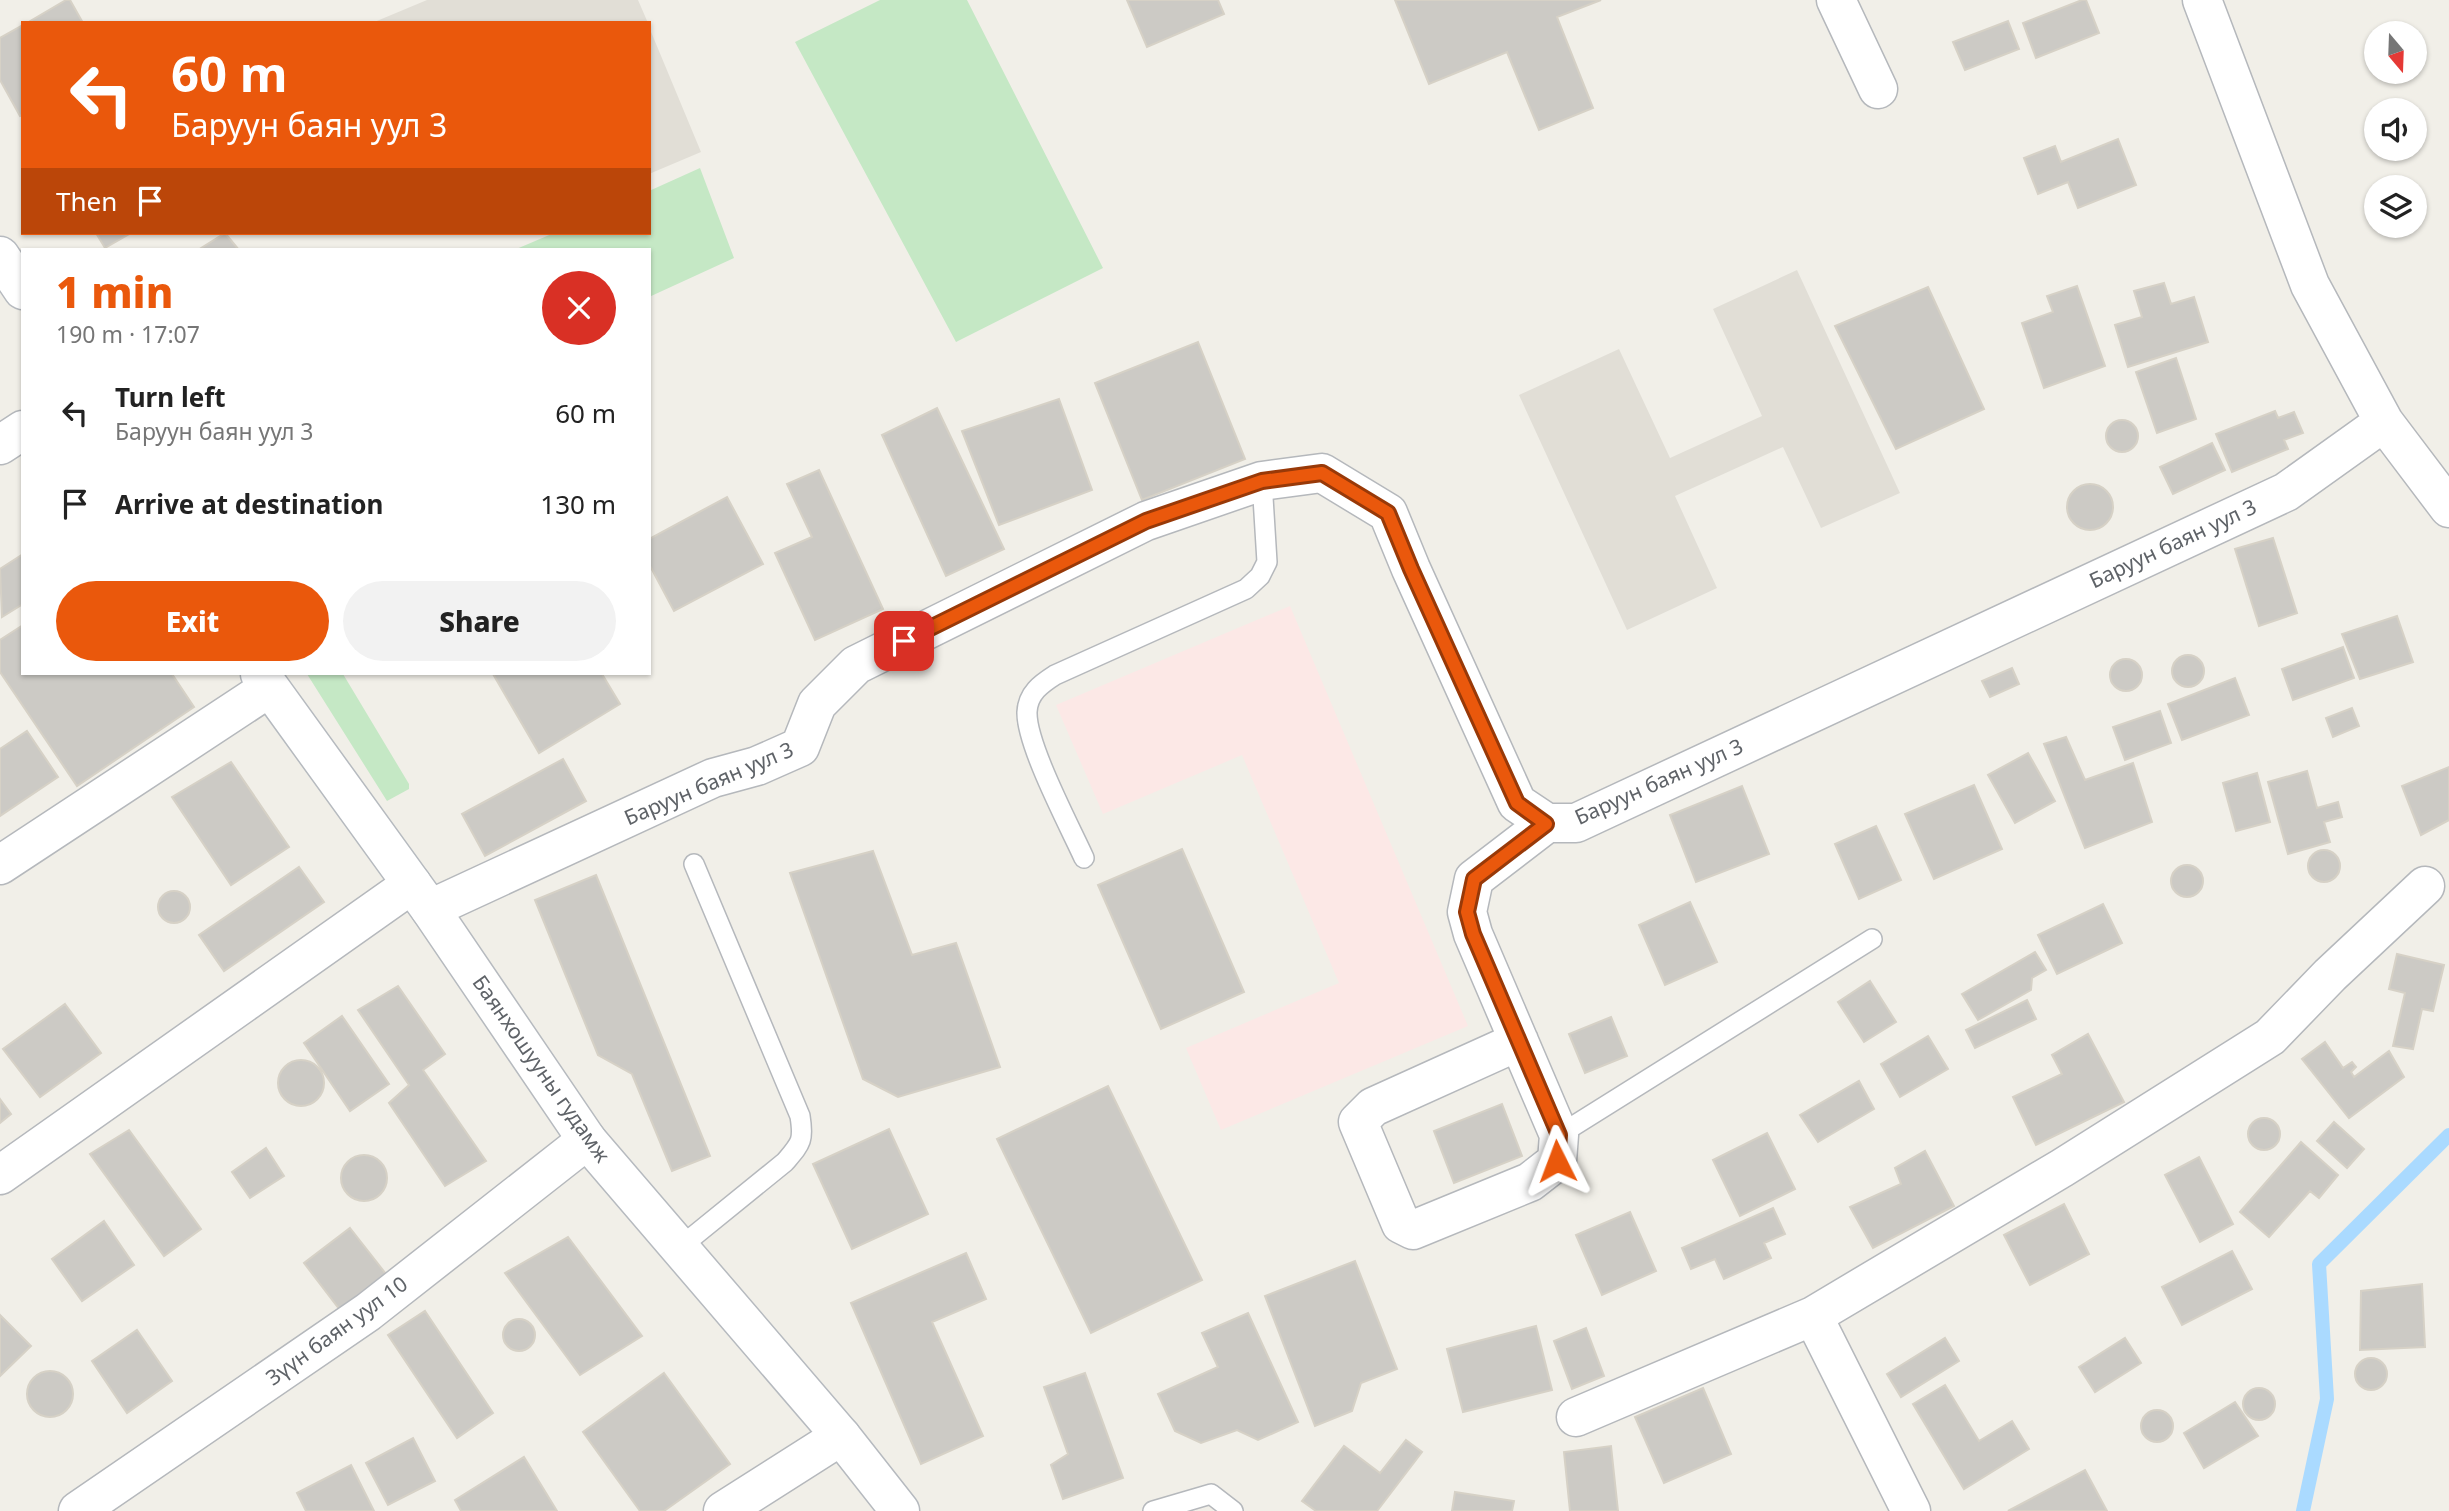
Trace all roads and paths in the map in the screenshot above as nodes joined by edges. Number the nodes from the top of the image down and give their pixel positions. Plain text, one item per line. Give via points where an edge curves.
1 (1836, 0) edge
2 (2202, 0) edge
3 (1878, 89) dead end
4 (0, 256) edge
5 (21, 287) edge
6 (2384, 422) junction
7 (21, 431) edge
8 (0, 445) edge
9 (1262, 481) junction
10 (2449, 508) edge
11 (264, 681) edge
12 (1546, 824) junction
13 (1084, 858) dead end
14 (694, 864) dead end
15 (0, 865) edge
16 (2425, 886) dead end
17 (421, 897) junction
18 (1872, 939) dead end
19 (1519, 1041) junction
20 (1559, 1135) junction
21 (587, 1140) junction
22 (0, 1175) edge
23 (679, 1248) junction
24 (1813, 1316) junction
25 (1576, 1417) dead end
26 (841, 1436) junction
27 (78, 1511) edge
28 (723, 1511) edge
29 (900, 1511) edge
30 (1153, 1511) edge
31 (1233, 1511) edge
32 (1911, 1511) edge

1 - 3 street
2 - 6 street via 2310,285
4 - 5 street
6 - 10 street
6 - 12 street, Баруун баян уул 3 via 2286,492 1576,823
7 - 8 street
9 - 12 street, Баруун баян уул 3 via 1322,473 1388,513 1517,803
9 - 13 lane via 1267,562 1260,576 1246,589 1055,675 1030,697 1031,737
9 - 17 street, Баруун баян уул 3 via 1146,521 856,665 817,704 800,747
11 - 15 street
11 - 17 street, Баянхошууны гудамж
12 - 19 street via 1474,879 1467,912
14 - 23 lane via 795,1105 803,1136 785,1162
16 - 24 street via 2270,1037
17 - 21 street, Баянхошууны гудамж
17 - 22 street
18 - 20 lane
19 - 20 street
19 - 20 street via 1373,1107 1359,1122 1401,1224 1413,1230 1530,1182 1557,1161
21 - 23 street, Баянхошууны гудамж
21 - 27 street, Зүүн баян уул 10 via 368,1312
23 - 26 street, Баянхошууны гудамж
24 - 25 street
24 - 32 street
26 - 28 street
26 - 29 street, Баянхошууны гудамж
30 - 31 lane via 1211,1494

